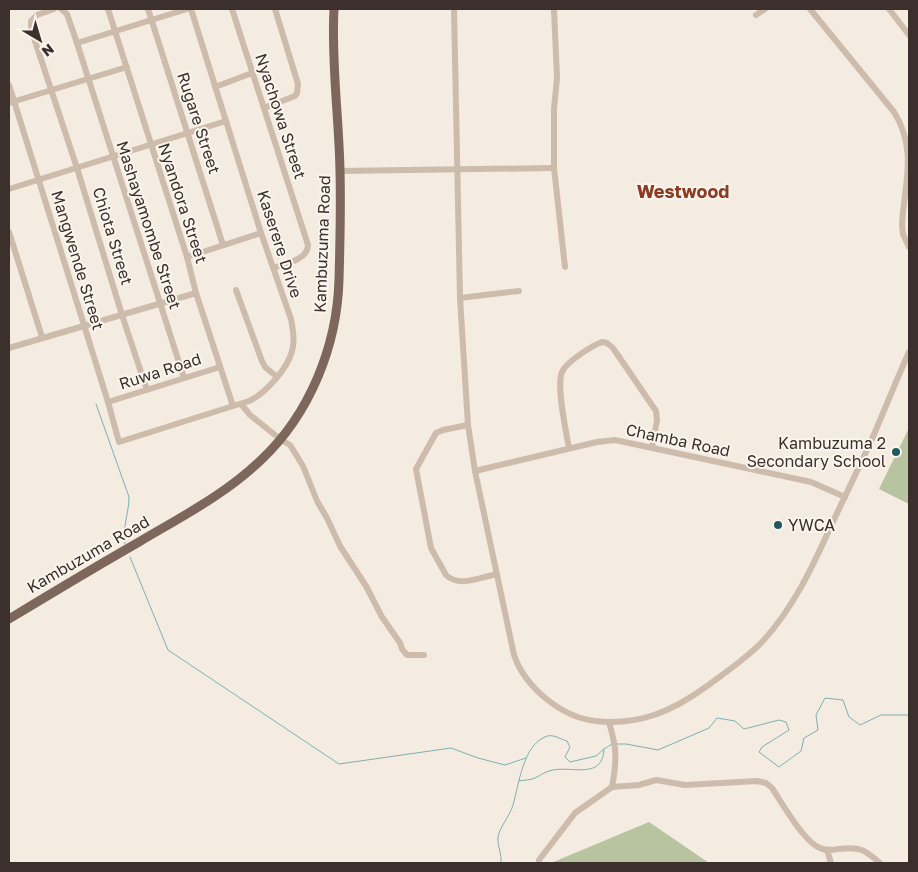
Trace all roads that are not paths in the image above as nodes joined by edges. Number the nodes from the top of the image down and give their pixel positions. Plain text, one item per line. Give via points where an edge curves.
1 (54, 9) edge
2 (61, 9) edge
3 (108, 9) edge
4 (148, 9) edge
5 (189, 9) edge
6 (232, 9) edge
7 (275, 9) edge
8 (334, 9) edge
9 (454, 9) edge
10 (554, 9) edge
11 (764, 9) edge
12 (810, 9) edge
13 (889, 9) edge
14 (756, 15) dead end
15 (151, 20) junction
16 (115, 31) junction
17 (909, 35) edge
18 (77, 43) junction
19 (127, 67) junction
20 (252, 73) junction
21 (88, 80) junction
22 (9, 85) edge
23 (215, 87) junction
24 (51, 92) junction
25 (11, 103) edge
26 (264, 108) junction
27 (226, 121) junction
28 (187, 132) junction
29 (150, 144) junction
30 (113, 156) junction
31 (77, 168) junction
32 (457, 168) junction
33 (554, 168) junction
34 (340, 171) junction
35 (39, 180) junction
36 (9, 189) edge
37 (9, 232) edge
38 (260, 232) junction
39 (223, 246) junction
40 (909, 247) edge
41 (187, 257) junction
42 (565, 267) dead end
43 (273, 268) junction
44 (236, 290) dead end
45 (519, 291) dead end
46 (196, 293) junction
47 (460, 298) junction
48 (160, 303) junction
49 (122, 315) junction
50 (84, 327) junction
51 (42, 337) junction
52 (9, 348) edge
53 (909, 352) edge
54 (220, 367) junction
55 (277, 377) junction
56 (184, 378) junction
57 (147, 390) junction
58 (108, 402) junction
59 (241, 404) junction
60 (233, 406) junction
61 (468, 426) junction
62 (280, 439) junction
63 (119, 442) joint
64 (652, 447) junction
65 (569, 448) junction
66 (474, 471) junction
67 (845, 497) junction
68 (497, 574) junction
69 (9, 618) edge
70 (424, 655) dead end
71 (609, 722) junction
72 (612, 787) junction
73 (827, 850) junction
74 (539, 863) edge
75 (831, 863) edge
76 (880, 863) edge

1 - 24 street, Chiota Street via 37,15 31,21
2 - 18 street, Mashayamombe Street via 67,14
3 - 16 street, Nyandora Street
4 - 15 street, Rugare Street
5 - 15 street
5 - 23 street, Kaserere Drive
6 - 20 street, Nyachowa Street
7 - 26 street via 298,89 295,96
8 - 34 main road, Kambuzuma Road
9 - 32 street
10 - 33 street via 557,78
11 - 14 street
12 - 40 street via 900,122 909,163 902,226
13 - 17 street
15 - 16 street
15 - 28 street, Rugare Street
16 - 18 street
16 - 19 street, Nyandora Street
18 - 21 street, Mashayamombe Street
19 - 21 street
19 - 29 street, Nyandora Street
20 - 23 street
20 - 26 street, Nyachowa Street
21 - 24 street
21 - 30 street, Mashayamombe Street
22 - 25 street, Mangwende Street
23 - 27 street, Kaserere Drive
24 - 25 street
24 - 31 street, Chiota Street
25 - 35 street, Mangwende Street
26 - 43 street, Nyachowa Street via 308,248 305,255
27 - 28 street
27 - 38 street, Kaserere Drive
28 - 29 street
28 - 39 street, Rugare Street
29 - 30 street
29 - 41 street, Nyandora Street
30 - 31 street
30 - 48 street, Mashayamombe Street
31 - 35 street
31 - 49 street, Chiota Street
32 - 33 street
32 - 34 street
32 - 47 street
33 - 42 street
34 - 62 main road, Kambuzuma Road via 339,281 331,339 319,375
35 - 36 street
35 - 50 street, Mangwende Street
37 - 51 street
38 - 39 street
38 - 43 street, Kaserere Drive
39 - 41 street
41 - 46 street, Nyandora Street
43 - 55 street, Kaserere Drive via 291,319 294,338 292,353
44 - 55 street via 262,361
45 - 47 street
46 - 48 street
46 - 54 street, Nyandora Street
47 - 61 street
48 - 49 street
48 - 56 street, Mashayamombe Street
49 - 50 street
49 - 57 street, Chiota Street
50 - 51 street
50 - 58 street, Mangwende Street
51 - 52 street
53 - 67 street
54 - 56 street, Ruwa Road
54 - 60 street, Nyandora Street
55 - 59 street, Kaserere Drive via 259,395
56 - 57 street, Ruwa Road
57 - 58 street, Ruwa Road
58 - 63 street, Mangwende Street
59 - 60 street, Kaserere Drive
59 - 62 street
60 - 63 street, Kaserere Drive
61 - 66 street
61 - 68 street via 436,433 417,465 417,478 431,548 446,575 459,581
62 - 69 main road, Kambuzuma Road via 262,460 221,492
62 - 70 street via 290,445 297,456 340,546 402,649 407,654
64 - 65 street, Chamba Road via 609,440
64 - 65 street via 657,420 654,407 613,348 602,342 570,362 562,374 562,404
64 - 67 street, Chamba Road via 811,482
65 - 66 street, Chamba Road
66 - 68 street
67 - 71 street via 805,581 782,618 758,645 676,707 649,716
68 - 71 street via 514,654 524,676 564,710
71 - 72 street via 617,762
72 - 73 street via 656,780 685,785 762,782 772,788 810,841
72 - 74 street via 575,812
73 - 75 street
73 - 76 street via 860,848

